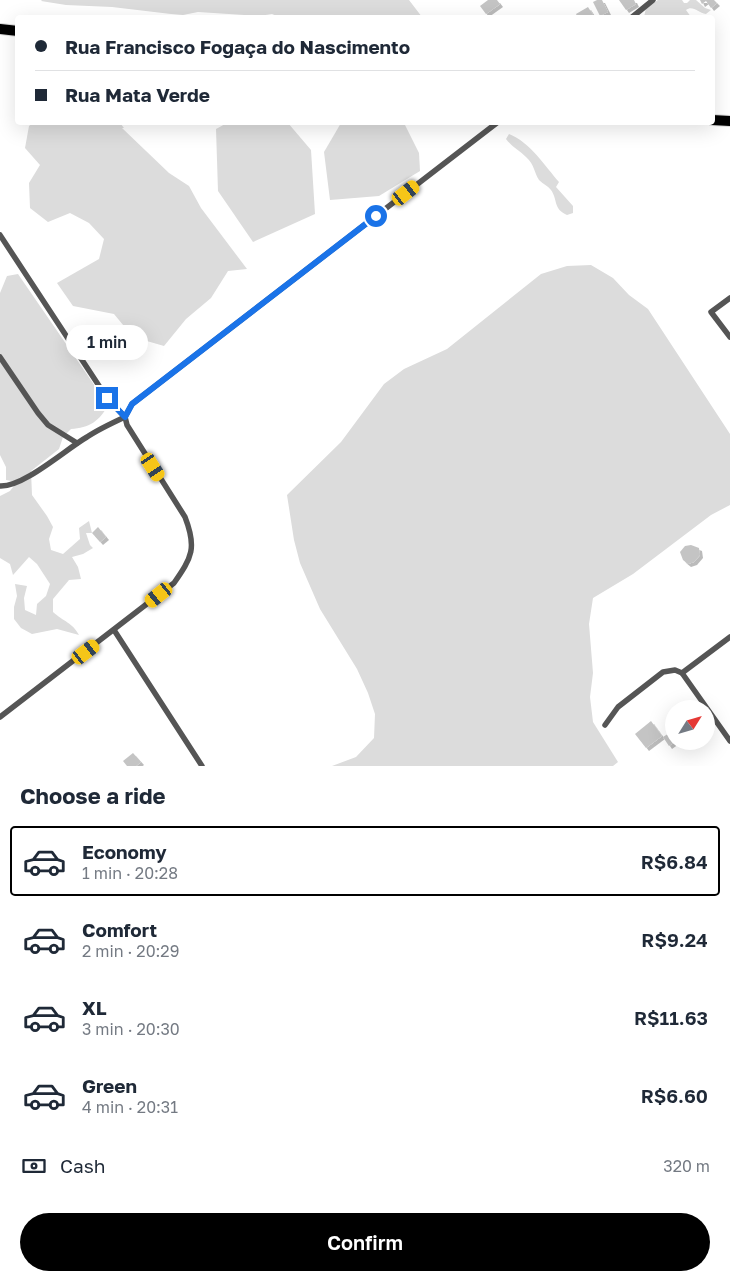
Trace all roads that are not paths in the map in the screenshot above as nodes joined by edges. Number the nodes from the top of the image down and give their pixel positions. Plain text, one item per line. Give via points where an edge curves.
1 (650, 1) edge
2 (634, 15) edge
3 (0, 29) edge
4 (15, 31) edge
5 (715, 120) edge
6 (730, 121) edge
7 (494, 125) edge
8 (0, 235) edge
9 (730, 298) edge
10 (730, 337) edge
11 (0, 357) edge
12 (125, 417) junction
13 (77, 443) junction
14 (0, 486) edge
15 (114, 630) junction
16 (730, 637) edge
17 (682, 673) junction
18 (0, 717) edge
19 (604, 725) dead end
20 (730, 740) edge
21 (202, 766) edge

1 - 2 street
3 - 4 highway
5 - 6 highway
7 - 12 street via 132,404
8 - 12 street via 107,398
9 - 10 street via 711,312
11 - 13 street via 43,419
12 - 13 street
12 - 15 street via 133,437 185,517 192,546 190,557 174,583
13 - 14 street via 40,470
15 - 18 street
15 - 21 street
16 - 17 street
17 - 19 street via 675,670 663,672 618,706
17 - 20 street

